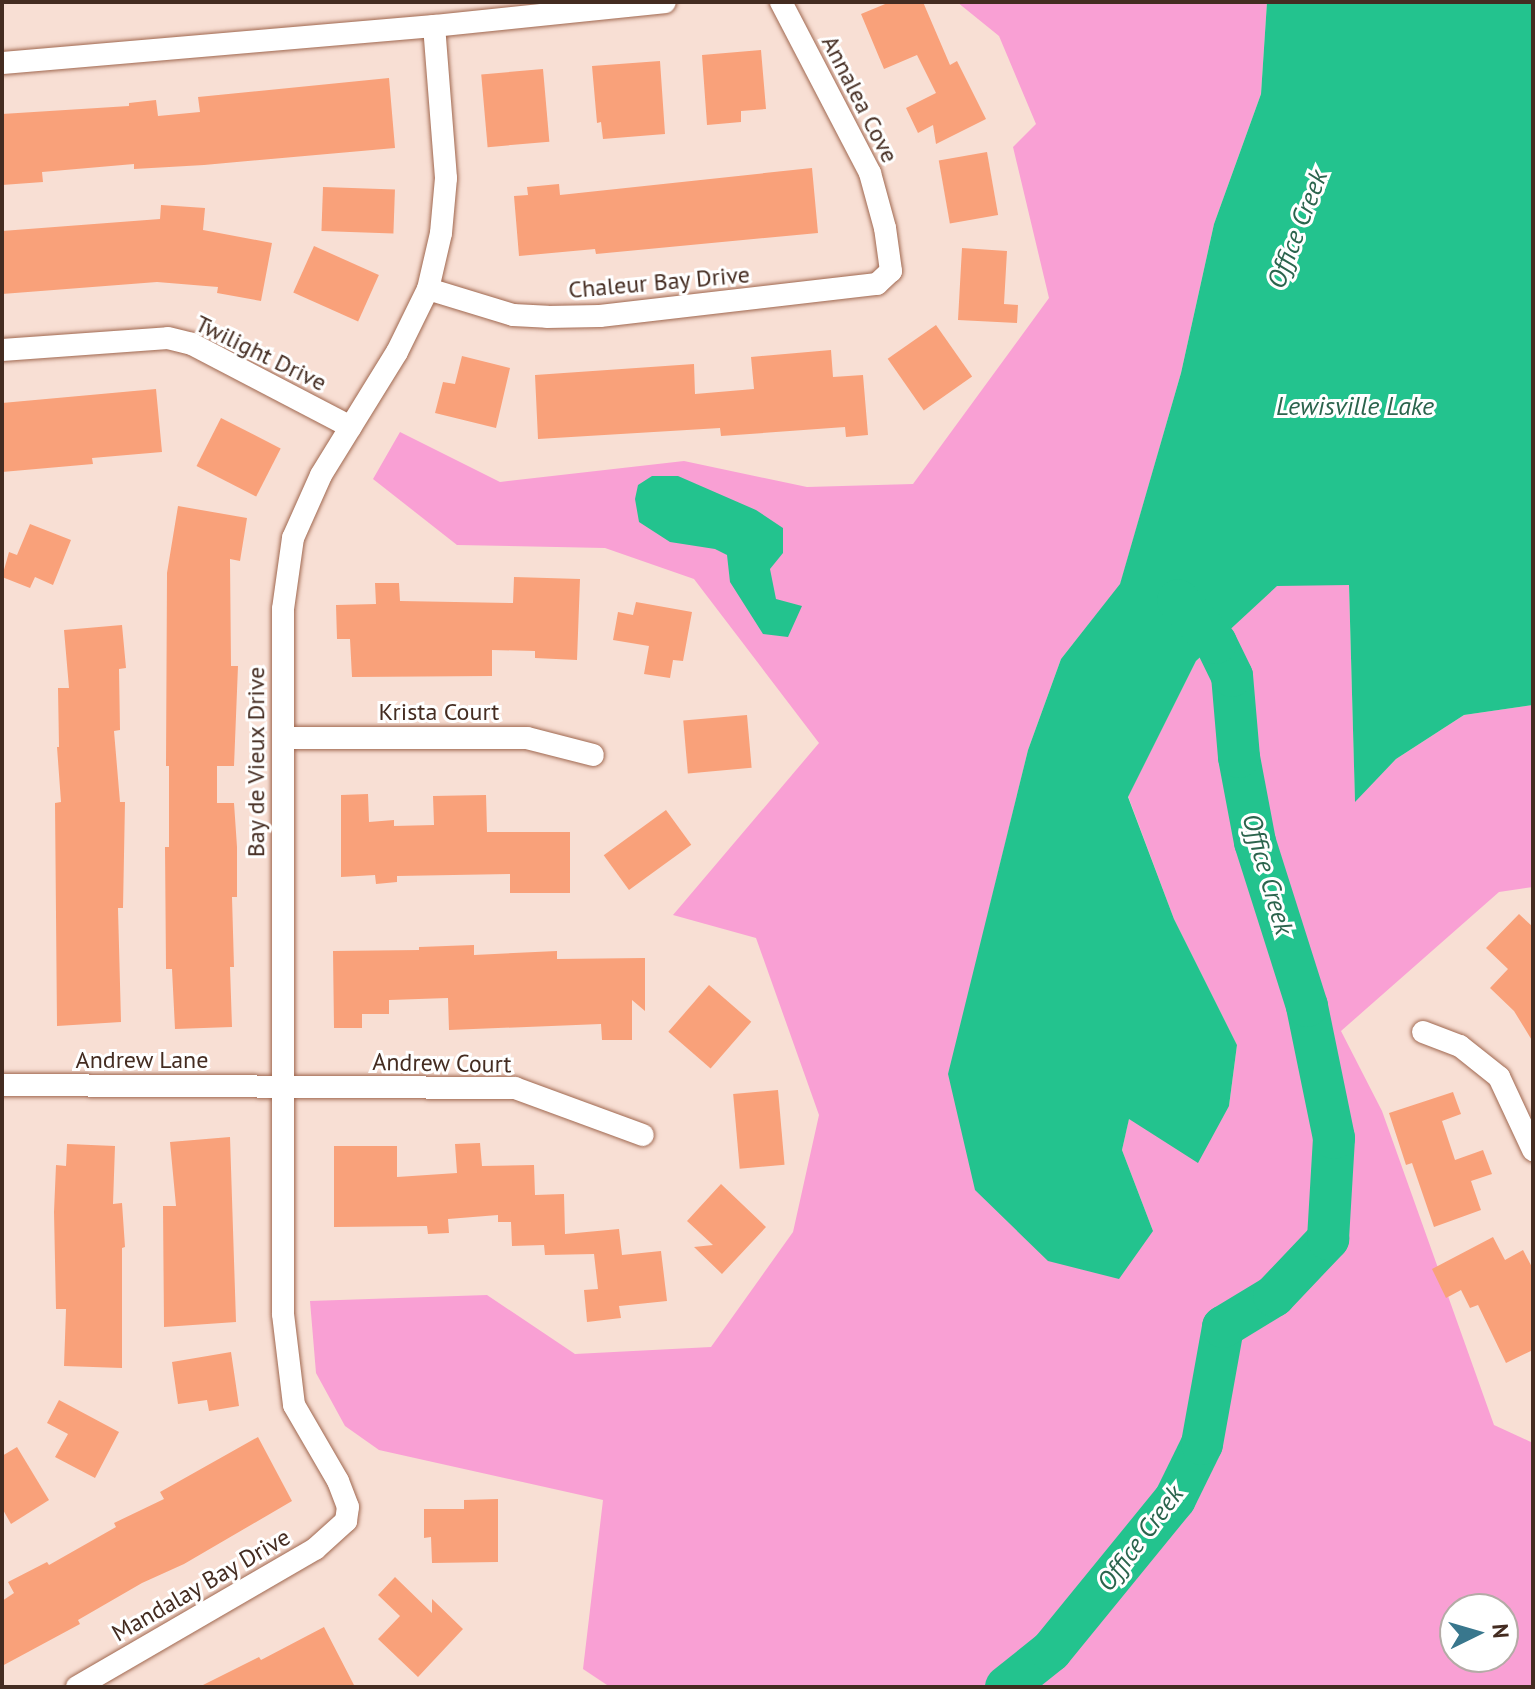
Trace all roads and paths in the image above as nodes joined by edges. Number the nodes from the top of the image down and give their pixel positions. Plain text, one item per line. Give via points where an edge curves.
1 (665, 2) edge
2 (781, 2) edge
3 (434, 26) junction
4 (2, 63) edge
5 (891, 271) joint
6 (428, 289) junction
7 (2, 350) edge
8 (351, 427) junction
9 (283, 738) junction
10 (593, 755) dead end
11 (1423, 1032) dead end
12 (2, 1085) edge
13 (281, 1088) junction
14 (643, 1135) dead end
15 (1533, 1150) edge
16 (346, 1521) joint
17 (77, 1687) edge

1 - 3 street
2 - 5 street, Annalea Cove via 870,173
3 - 4 street
3 - 6 street, Bay de Vieux Drive via 446,178
5 - 6 street, Chaleur Bay Drive via 877,284 841,291 600,316 513,315
6 - 8 street, Bay de Vieux Drive
7 - 8 street, Twilight Drive via 168,338 192,344
8 - 9 street, Bay de Vieux Drive via 321,475 293,538 283,609
9 - 10 street, Krista Court via 527,738
9 - 13 street, Bay de Vieux Drive
11 - 15 street via 1460,1046 1499,1077
12 - 13 street, Andrew Lane
13 - 14 street, Andrew Court via 515,1088
13 - 16 street, Bay de Vieux Drive via 287,1365 294,1405 348,1507
16 - 17 street, Mandalay Bay Drive via 315,1549

